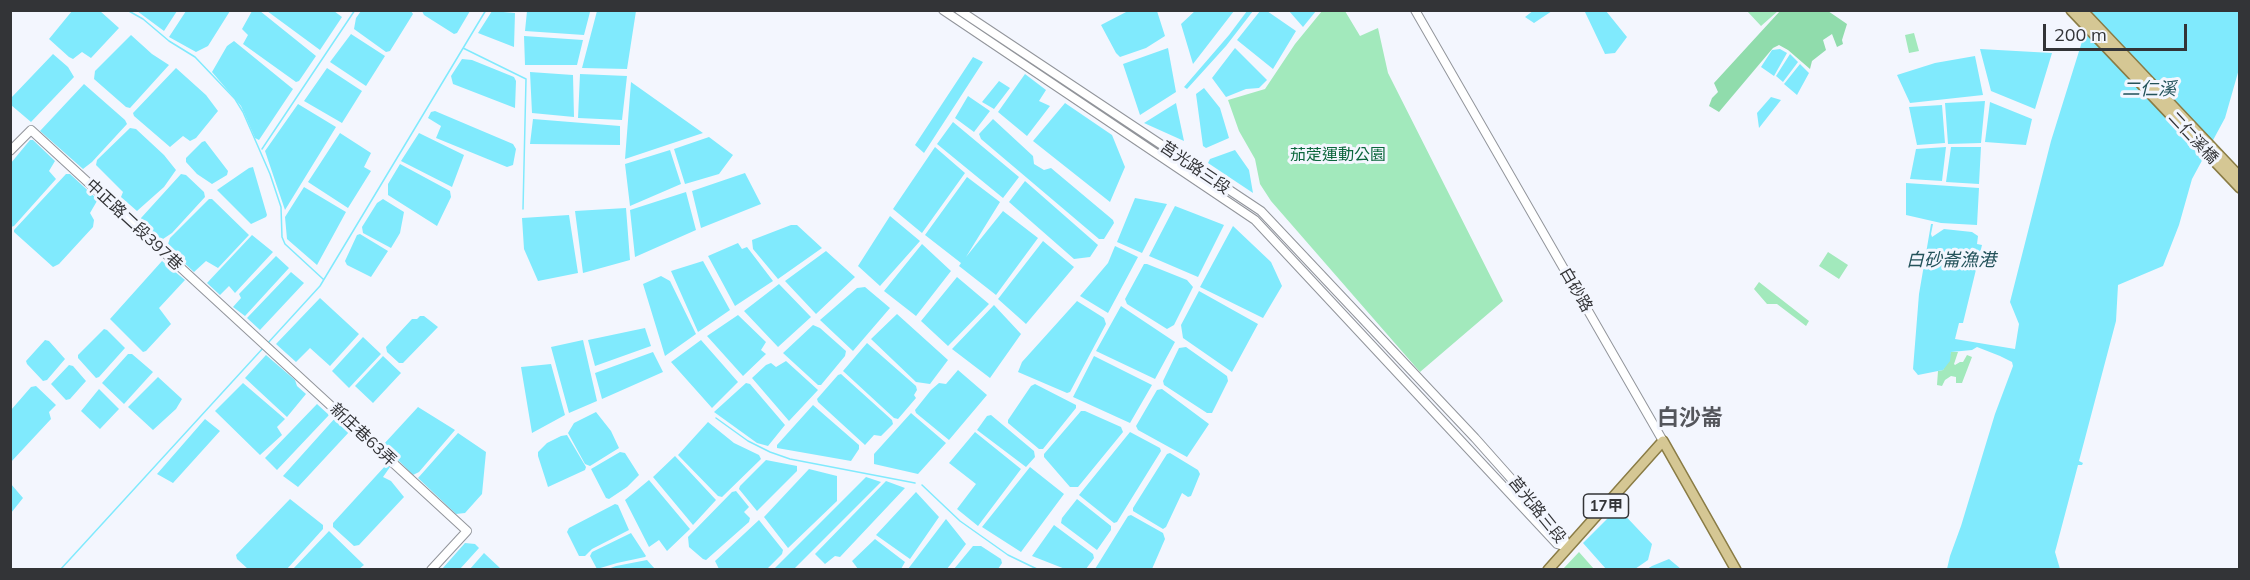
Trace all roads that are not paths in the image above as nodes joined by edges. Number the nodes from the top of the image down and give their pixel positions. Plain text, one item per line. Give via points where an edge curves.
1 (943, 10) edge
2 (959, 10) edge
3 (1416, 10) edge
4 (2071, 10) edge
5 (2082, 10) edge
6 (10, 151) edge
7 (2240, 177) edge
8 (2240, 188) edge
9 (259, 339) joint
10 (1663, 441) junction
11 (1567, 547) junction
12 (431, 570) edge
13 (1548, 570) edge
14 (1736, 570) edge

1 - 11 street, 莒光路三段 via 1255,220 1557,544
2 - 11 street, 莒光路三段 via 1261,212 1475,438 1564,538
3 - 10 street, 白砂路
4 - 8 main road, 二仁溪橋
5 - 7 main road, 二仁溪橋
6 - 9 street, 中正路二段397巷 via 31,130
9 - 12 street, 新庄巷63弄 via 467,531
10 - 11 main road, 17甲
10 - 14 main road, 白砂路
11 - 13 main road, 17甲

